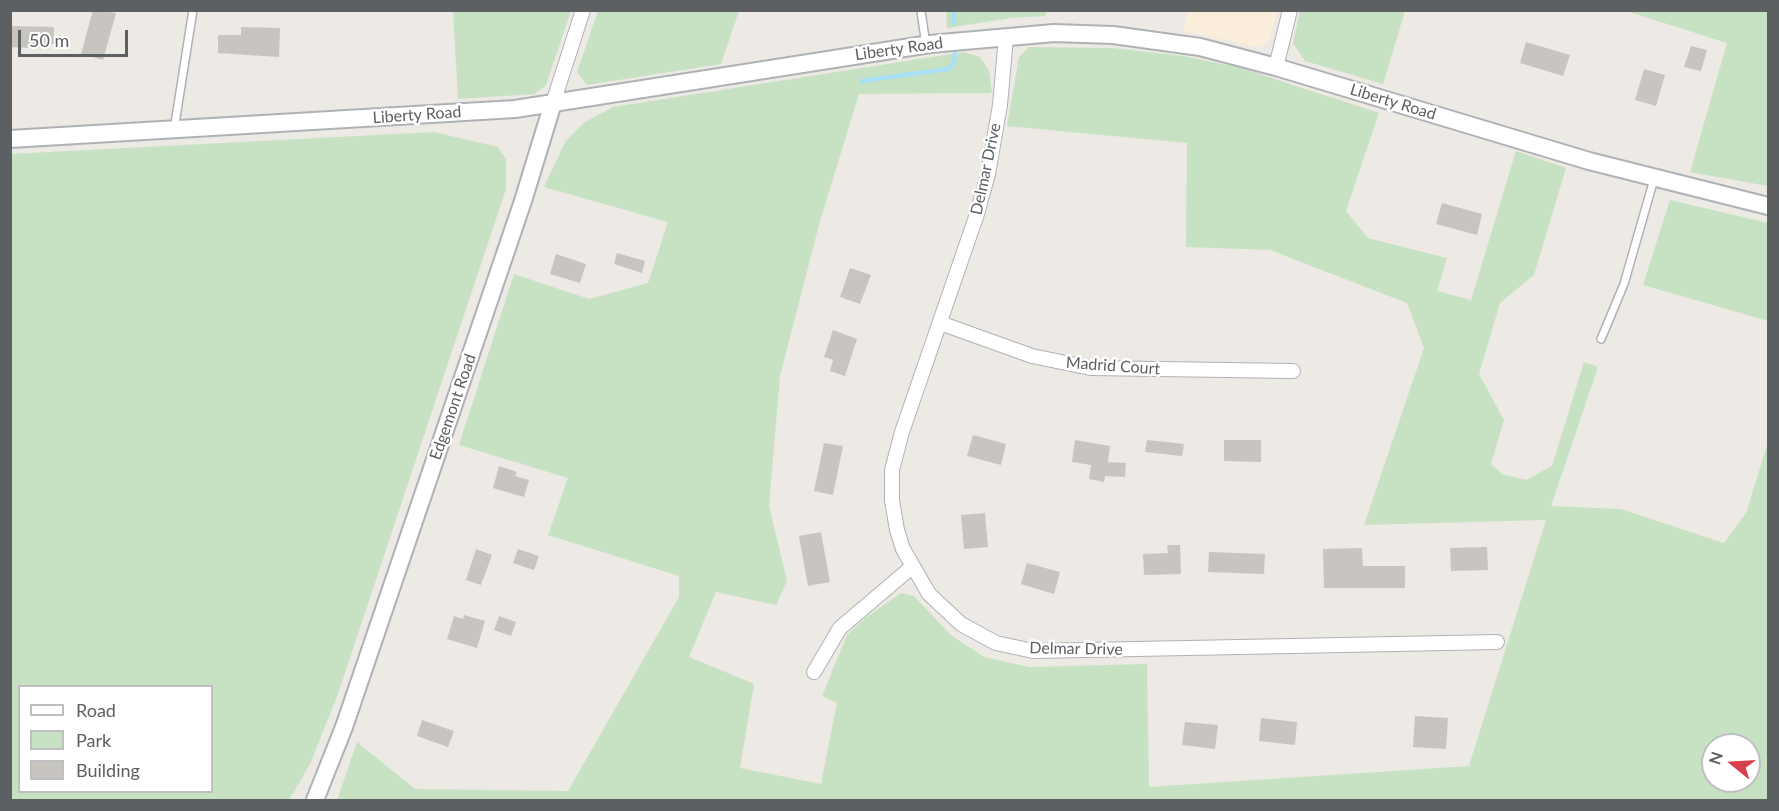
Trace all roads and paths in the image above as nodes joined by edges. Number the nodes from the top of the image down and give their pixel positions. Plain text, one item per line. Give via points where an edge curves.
1 (193, 10) edge
2 (583, 10) edge
3 (1290, 10) edge
4 (921, 11) edge
5 (1006, 37) junction
6 (926, 45) junction
7 (1276, 67) junction
8 (553, 103) junction
9 (174, 130) junction
10 (10, 138) edge
11 (1654, 179) junction
12 (1768, 206) edge
13 (940, 323) junction
14 (1600, 339) dead end
15 (1293, 370) dead end
16 (913, 566) junction
17 (1497, 642) dead end
18 (814, 672) dead end
19 (315, 801) edge

1 - 9 lane
2 - 8 street, Edgemont Road
3 - 7 street
4 - 6 lane
5 - 6 street, Liberty Road
5 - 7 street, Liberty Road via 1054,33 1142,38 1200,47
5 - 13 street, Delmar Drive via 988,174
6 - 8 street, Liberty Road
7 - 11 street, Liberty Road
8 - 9 street, Liberty Road via 515,109
8 - 19 street, Edgemont Road via 520,212 352,704
9 - 10 street, Liberty Road
11 - 12 street, Liberty Road
11 - 14 lane via 1624,284
13 - 15 street, Madrid Court via 1032,356 1090,368
13 - 16 street, Delmar Drive via 892,470 897,530
16 - 17 street, Delmar Drive via 930,594 962,624 996,643 1033,651
16 - 18 street via 840,628

